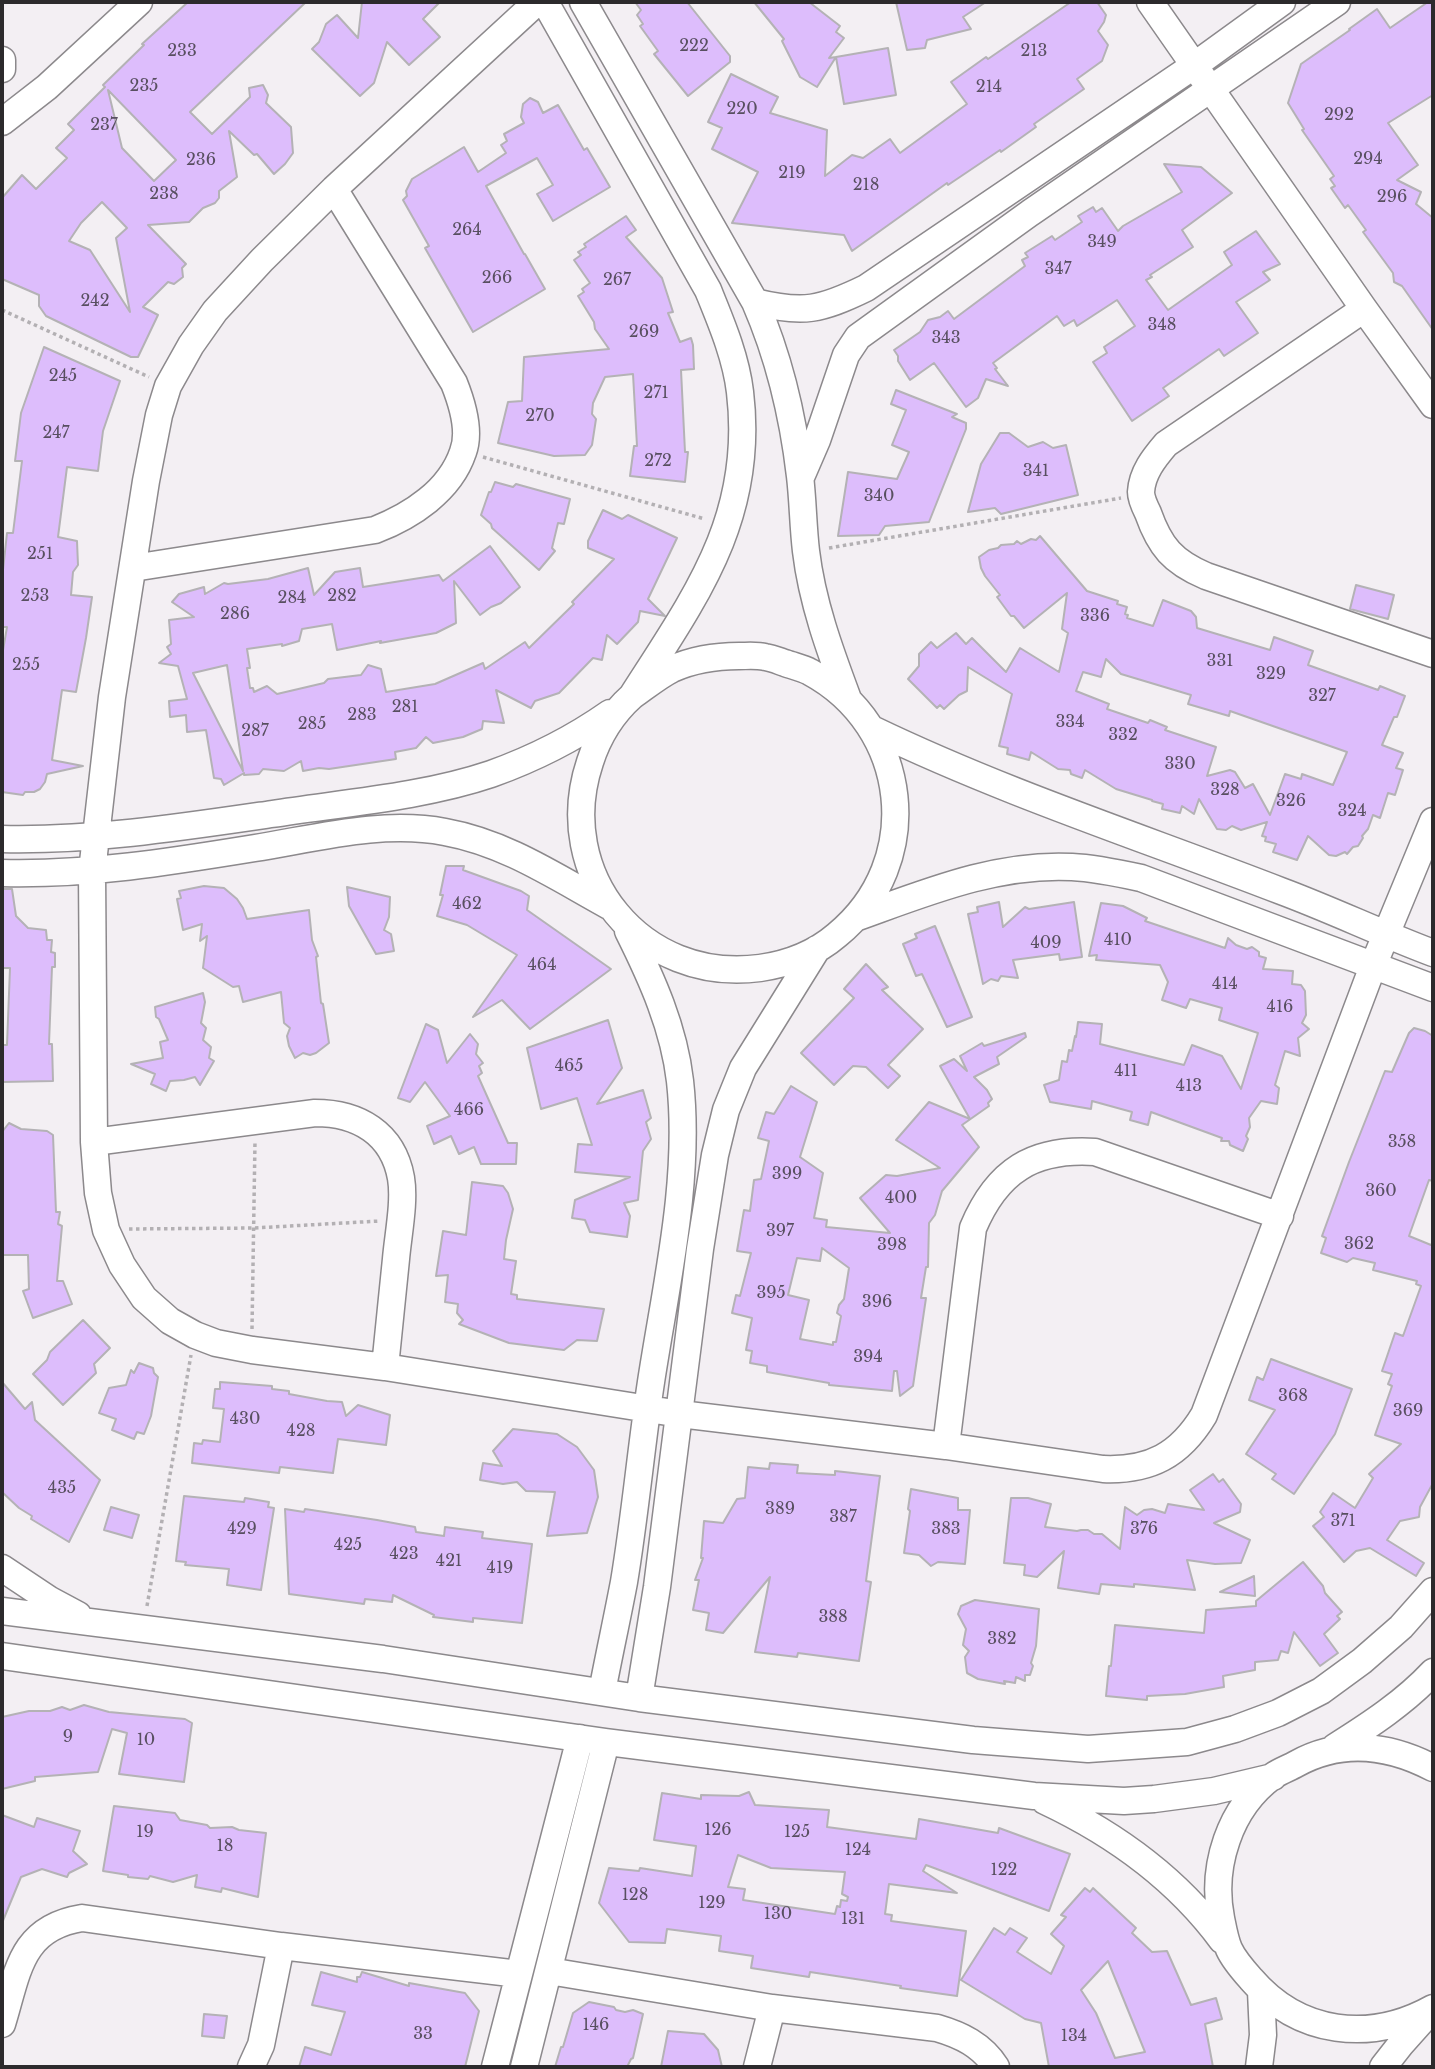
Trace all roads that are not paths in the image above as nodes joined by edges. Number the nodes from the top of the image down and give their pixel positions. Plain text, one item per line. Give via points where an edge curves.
1 (139, 2) edge
2 (537, 2) edge
3 (545, 2) edge
4 (583, 2) edge
5 (1150, 2) edge
6 (1282, 2) edge
7 (1337, 2) edge
8 (2, 60) edge
9 (1195, 65) junction
10 (2, 69) edge
11 (1212, 89) junction
12 (2, 122) edge
13 (334, 189) junction
14 (1012, 189) junction
15 (1030, 213) junction
16 (755, 302) junction
17 (1364, 309) junction
18 (1433, 405) edge
19 (800, 478) junction
20 (133, 568) junction
21 (1433, 654) edge
22 (848, 699) junction
23 (627, 700) junction
24 (872, 729) junction
25 (1433, 821) edge
26 (95, 836) junction
27 (2, 839) edge
28 (92, 871) junction
29 (2, 873) edge
30 (617, 915) junction
31 (855, 918) junction
32 (1386, 935) junction
33 (817, 949) junction
34 (1433, 953) edge
35 (1373, 966) junction
36 (1433, 988) edge
37 (94, 1142) junction
38 (1280, 1216) junction
39 (385, 1367) junction
40 (647, 1409) junction
41 (680, 1414) junction
42 (946, 1446) junction
43 (2, 1568) edge
44 (1433, 1591) edge
45 (2, 1611) edge
46 (88, 1621) junction
47 (2, 1656) edge
48 (1433, 1672) edge
49 (602, 1692) junction
50 (639, 1698) junction
51 (580, 1738) junction
52 (606, 1742) junction
53 (1330, 1750) junction
54 (1433, 1768) edge
55 (1273, 1776) junction
56 (1034, 1796) junction
57 (281, 1945) junction
58 (1229, 1949) junction
59 (549, 1970) junction
60 (519, 1974) junction
61 (1261, 1991) junction
62 (772, 2008) junction
63 (1433, 2008) edge
64 (2, 2024) edge
65 (251, 2067) edge
66 (495, 2067) edge
67 (524, 2067) edge
68 (757, 2067) edge
69 (996, 2067) edge
70 (1259, 2067) edge
71 (1383, 2067) edge

1 - 12 street
2 - 13 street
3 - 23 street via 708,290 740,391 742,457 718,552 690,605
4 - 16 street
5 - 9 street
6 - 9 street
7 - 11 street
8 - 10 street
9 - 11 street
9 - 14 street
11 - 15 street
11 - 17 street
13 - 20 street via 215,311 168,386 146,481
13 - 20 street via 454,383 464,416 464,451 437,492 419,508 375,530
14 - 15 street
14 - 16 street via 866,288 835,303 784,309
15 - 19 street via 851,345
16 - 19 street via 776,357
17 - 18 street
17 - 21 street via 1166,444 1146,471 1141,494 1153,528 1185,567
19 - 22 street via 806,552 822,626
20 - 26 street
22 - 23 street via 810,671 765,656 717,656 671,669
22 - 24 street
23 - 26 street via 546,751 461,782 184,827
23 - 30 street via 596,743 582,784 580,827 590,869
24 - 31 street via 889,766 896,806 892,847 878,885
24 - 32 street via 1003,787 1283,891
25 - 32 street
26 - 27 street
26 - 28 street
28 - 29 street
28 - 30 street via 363,830 444,831 521,856
28 - 37 street
30 - 33 street via 657,949 696,965 737,971 778,965
30 - 40 street via 659,999 672,1038 683,1119 672,1247
31 - 33 street
31 - 35 street via 1002,871 1037,867 1107,870 1141,878
32 - 34 street
32 - 35 street
33 - 41 street via 743,1068 726,1110 700,1249
35 - 36 street
35 - 38 street
37 - 39 street via 106,1230 121,1265 144,1298 170,1321 216,1343
37 - 39 street via 315,1113 355,1118 372,1128 387,1143 401,1180
38 - 42 street via 1204,1415 1170,1454 1120,1470
38 - 42 street via 1095,1152 1050,1154 1010,1173 994,1189 973,1228
39 - 40 street
40 - 41 street
40 - 49 street via 624,1581
41 - 42 street
41 - 50 street
43 - 46 street
44 - 50 street via 1401,1627 1321,1691 1235,1730 1187,1742 1088,1749 973,1740
45 - 46 street
46 - 49 street
47 - 51 street
48 - 53 street via 1379,1719
49 - 50 street
51 - 52 street
51 - 60 street
52 - 56 street
52 - 59 street
53 - 54 street via 1394,1751
53 - 55 street
55 - 56 street via 1214,1791 1154,1799
55 - 58 street via 1244,1807 1225,1844 1217,1886
56 - 58 street via 1111,1836 1158,1870 1196,1907
57 - 60 street
57 - 64 street via 82,1918 65,1921 41,1934 24,1955
57 - 65 street via 261,2045
58 - 61 street
59 - 62 street
59 - 67 street
60 - 66 street
61 - 63 street via 1298,2016 1345,2029 1391,2026
61 - 70 street
62 - 68 street
62 - 69 street via 937,2028 959,2034 979,2047
63 - 71 street

